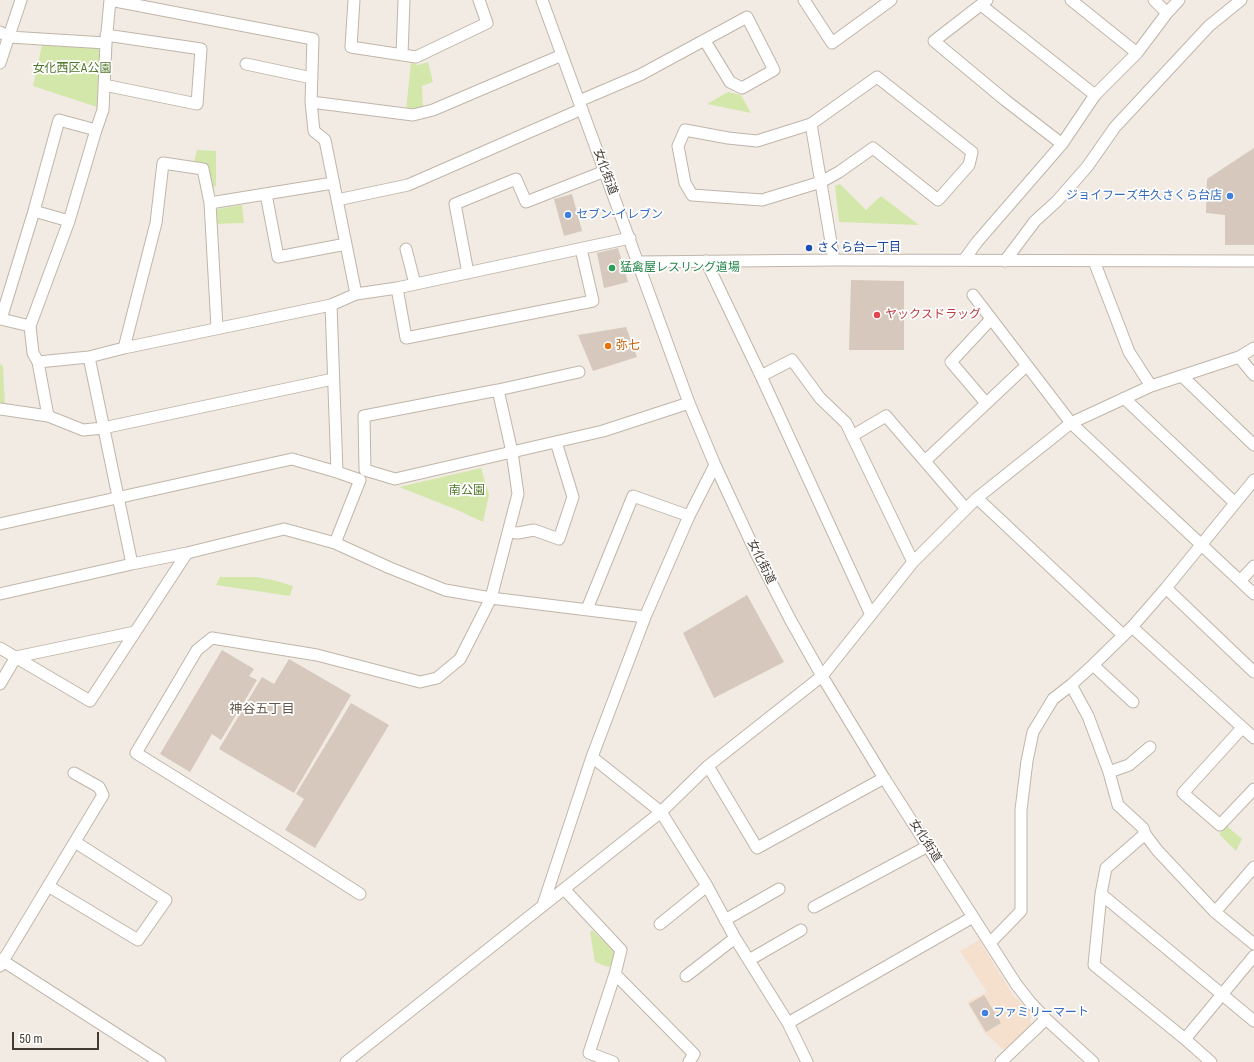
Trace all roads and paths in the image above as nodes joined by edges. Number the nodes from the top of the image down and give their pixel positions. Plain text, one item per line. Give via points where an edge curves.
1 (21, 0) edge
2 (110, 0) edge
3 (354, 0) edge
4 (404, 0) edge
5 (479, 0) edge
6 (542, 0) edge
7 (804, 0) edge
8 (891, 0) edge
9 (1071, 0) edge
10 (1154, 0) edge
11 (1179, 0) edge
12 (1241, 0) edge
13 (984, 2) edge
14 (1167, 13) junction
15 (5, 34) edge
16 (106, 39) junction
17 (705, 41) junction
18 (1138, 53) junction
19 (402, 55) junction
20 (562, 55) junction
21 (0, 63) edge
22 (246, 64) dead end
23 (312, 78) junction
24 (104, 85) junction
25 (1096, 95) junction
26 (311, 102) junction
27 (581, 105) junction
28 (811, 124) junction
29 (96, 130) junction
30 (1062, 144) junction
31 (604, 171) junction
32 (821, 182) junction
33 (333, 183) junction
34 (266, 194) junction
35 (337, 200) junction
36 (210, 203) junction
37 (34, 211) junction
38 (69, 221) junction
39 (630, 238) junction
40 (346, 244) junction
41 (406, 249) dead end
42 (581, 249) junction
43 (834, 260) junction
44 (964, 260) junction
45 (706, 261) junction
46 (1005, 261) junction
47 (1094, 261) junction
48 (1254, 261) edge
49 (638, 262) junction
50 (468, 272) junction
51 (415, 284) junction
52 (397, 288) junction
53 (356, 294) junction
54 (973, 295) dead end
55 (330, 305) junction
56 (991, 319) junction
57 (30, 326) junction
58 (217, 328) junction
59 (124, 348) junction
60 (1254, 348) edge
61 (1239, 357) junction
62 (89, 358) junction
63 (38, 362) junction
64 (1026, 366) junction
65 (578, 372) dead end
66 (1254, 375) edge
67 (761, 376) junction
68 (1182, 376) junction
69 (333, 379) junction
70 (1151, 386) junction
71 (498, 390) junction
72 (1124, 398) junction
73 (689, 403) junction
74 (986, 403) junction
75 (0, 409) edge
76 (48, 416) junction
77 (1071, 423) junction
78 (103, 428) junction
79 (852, 436) junction
80 (556, 442) junction
81 (1254, 445) edge
82 (512, 452) junction
83 (925, 461) junction
84 (715, 465) junction
85 (337, 472) junction
86 (1254, 480) edge
87 (119, 498) junction
88 (977, 498) junction
89 (1235, 503) junction
90 (966, 509) junction
91 (689, 516) junction
92 (0, 524) edge
93 (508, 532) junction
94 (335, 543) junction
95 (1201, 545) junction
96 (187, 553) junction
97 (913, 562) junction
98 (132, 564) junction
99 (1254, 566) edge
100 (1240, 581) junction
101 (1166, 588) junction
102 (0, 594) edge
103 (1254, 594) edge
104 (491, 598) junction
105 (587, 610) junction
106 (871, 615) junction
107 (645, 617) junction
108 (1132, 627) junction
109 (135, 632) junction
110 (1123, 635) junction
111 (0, 648) edge
112 (16, 657) junction
113 (1093, 665) junction
114 (1254, 672) edge
115 (822, 676) junction
116 (0, 684) edge
117 (1071, 685) junction
118 (1133, 702) dead end
119 (1242, 728) junction
120 (1254, 738) edge
121 (1150, 747) dead end
122 (592, 757) junction
123 (708, 766) junction
124 (74, 772) dead end
125 (1109, 772) junction
126 (884, 778) junction
127 (1254, 789) edge
128 (661, 812) junction
129 (1146, 834) junction
130 (75, 842) junction
131 (928, 846) junction
132 (1254, 867) edge
133 (48, 886) junction
134 (707, 886) junction
135 (779, 888) dead end
136 (564, 889) junction
137 (360, 894) dead end
138 (1101, 894) junction
139 (542, 906) junction
140 (814, 907) dead end
141 (1215, 912) junction
142 (973, 917) junction
143 (725, 920) junction
144 (660, 924) dead end
145 (801, 930) dead end
146 (735, 938) junction
147 (990, 943) junction
148 (1254, 944) edge
149 (1254, 956) edge
150 (749, 960) junction
151 (1, 962) edge
152 (615, 974) junction
153 (686, 976) dead end
154 (1222, 994) junction
155 (1046, 1019) junction
156 (1254, 1021) edge
157 (788, 1023) junction
158 (1185, 1039) junction
159 (160, 1062) edge
160 (346, 1062) edge
161 (613, 1062) edge
162 (689, 1062) edge
163 (807, 1062) edge
164 (1001, 1062) edge
165 (1093, 1062) edge
166 (1211, 1062) edge

1 - 15 street
2 - 16 street
2 - 23 street via 313,39
3 - 19 street via 351,47
4 - 19 street
5 - 19 street via 487,23 416,57
6 - 20 street, 女化街道
7 - 8 street via 832,43
9 - 18 street
10 - 14 street
11 - 14 street
12 - 46 street via 1209,26 1115,128 1086,167 1057,201 1035,221
13 - 25 street
13 - 30 street via 934,41
14 - 18 street
15 - 16 street
15 - 21 street
16 - 24 street
16 - 24 street via 201,49 197,104
17 - 17 street via 746,17 774,70 742,88 730,82
17 - 27 street
18 - 25 street
20 - 26 street via 433,110 414,115
20 - 27 street, 女化街道
22 - 23 street
23 - 26 street
24 - 29 street via 103,110
25 - 30 street
26 - 33 street via 314,131 325,140
27 - 31 street, 女化街道
27 - 35 street via 408,185
28 - 32 street
28 - 32 street via 757,141 685,130 678,146 685,183 692,195 762,200
28 - 32 street via 877,77 972,152 969,165 938,200 872,148
29 - 37 street via 59,120
29 - 38 street
30 - 44 street
31 - 39 street, 女化街道
31 - 50 street via 526,202 516,179 455,204
32 - 43 street
33 - 34 street
33 - 35 street
34 - 36 street
34 - 40 street via 278,257
35 - 40 street
36 - 58 street
36 - 59 street via 203,169 163,163 156,223
37 - 38 street
37 - 57 street via 1,319
38 - 57 street
39 - 42 street
39 - 49 street, 女化街道
40 - 53 street
41 - 51 street
42 - 50 street
42 - 52 street via 593,301 406,338
43 - 44 street
43 - 45 street
44 - 46 street
45 - 49 street
45 - 67 street
46 - 47 street
47 - 48 street
47 - 70 street via 1129,352
49 - 73 street, 女化街道
50 - 51 street
51 - 52 street
52 - 53 street
53 - 55 street
54 - 56 street
55 - 58 street
55 - 69 street
56 - 64 street
56 - 74 street via 952,362
57 - 63 street via 33,353
58 - 59 street
59 - 62 street
60 - 61 street
61 - 66 street
61 - 68 street
62 - 63 street
62 - 78 street
63 - 76 street
64 - 74 street
64 - 77 street
65 - 71 street
67 - 79 street via 792,360 820,398 846,422
67 - 106 street
68 - 70 street
68 - 81 street
69 - 78 street
69 - 85 street
70 - 72 street
71 - 82 street
71 - 82 street via 364,416 365,470 395,479
72 - 77 street
72 - 89 street
73 - 80 street via 603,431
73 - 84 street, 女化街道
74 - 83 street
75 - 76 street
76 - 78 street via 83,430
77 - 88 street
77 - 95 street
78 - 87 street
79 - 83 street via 886,416
79 - 97 street
80 - 82 street
80 - 93 street via 573,497 559,539 534,530
82 - 93 street via 518,494
83 - 90 street
84 - 91 street
84 - 115 street, 女化街道 via 756,553
85 - 87 street via 292,459
85 - 94 street via 360,480
86 - 89 street
87 - 92 street
87 - 98 street
88 - 90 street
88 - 110 street
89 - 95 street
90 - 97 street
91 - 105 street via 633,496
91 - 107 street
93 - 104 street
94 - 96 street via 284,529
94 - 104 street via 445,590
95 - 100 street
95 - 101 street
96 - 98 street
96 - 109 street
97 - 106 street
98 - 102 street
99 - 100 street
100 - 103 street
101 - 108 street
101 - 114 street
104 - 105 street
104 - 137 street via 460,659 437,678 420,682 317,655 212,638 197,650 136,753
105 - 107 street
106 - 115 street
107 - 122 street
108 - 110 street
108 - 119 street
109 - 112 street
109 - 112 street via 90,701
110 - 113 street
111 - 112 street
112 - 116 street
113 - 117 street
113 - 118 street
115 - 123 street
115 - 126 street, 女化街道
117 - 125 street via 1088,716
117 - 147 street via 1052,699 1033,732 1021,810 1021,911
119 - 120 street
119 - 127 street via 1183,793 1220,825
121 - 125 street via 1129,765
122 - 128 street
122 - 139 street
123 - 126 street via 757,848
123 - 128 street
124 - 130 street via 99,787 103,795
125 - 129 street via 1118,805 1143,828
126 - 131 street, 女化街道
128 - 134 street
128 - 136 street
129 - 138 street via 1106,868
129 - 141 street via 1157,850
130 - 133 street
130 - 133 street via 166,900 138,940
131 - 140 street
131 - 142 street, 女化街道
132 - 141 street
133 - 151 street
134 - 143 street
134 - 144 street
135 - 143 street
136 - 139 street
136 - 152 street via 621,950
138 - 154 street
138 - 158 street via 1094,965
139 - 160 street
141 - 148 street
142 - 147 street, 女化街道
142 - 157 street
143 - 146 street
145 - 150 street
146 - 150 street
146 - 153 street
147 - 155 street, 女化街道 via 1016,984
149 - 154 street
150 - 157 street
151 - 159 street
152 - 161 street via 589,1053
152 - 162 street via 694,1054
154 - 156 street
154 - 158 street
155 - 164 street
155 - 165 street, 女化街道
157 - 163 street
158 - 166 street

